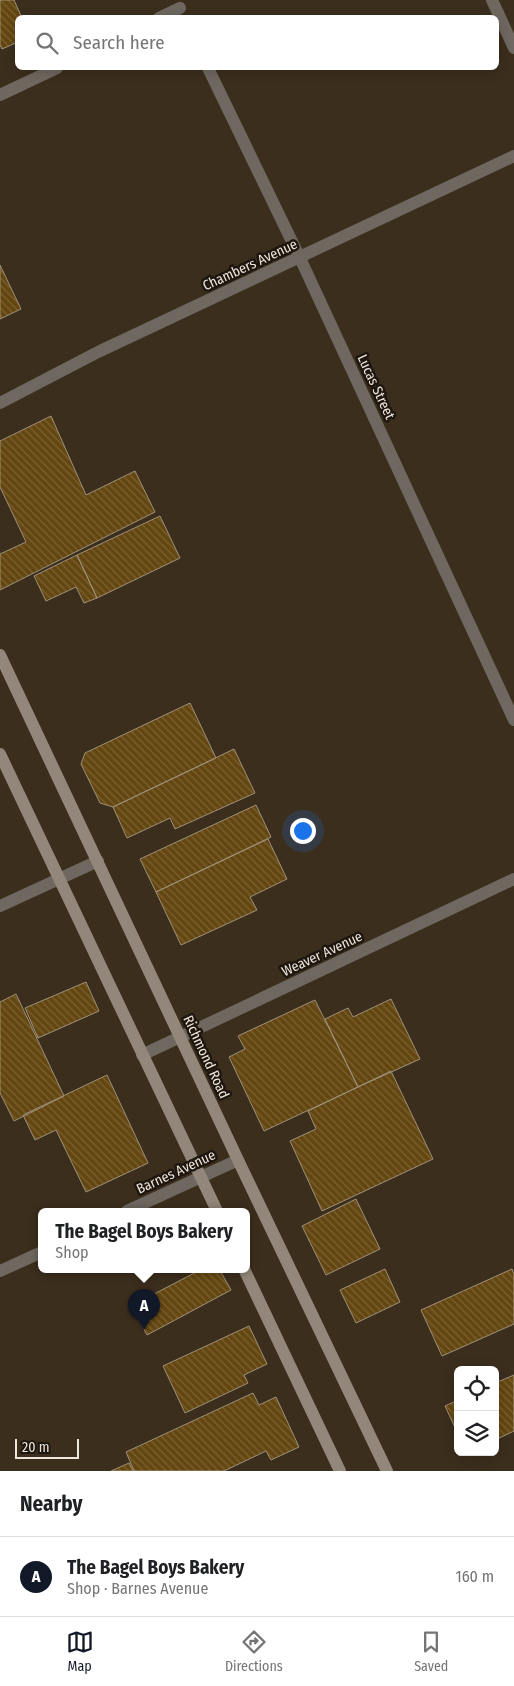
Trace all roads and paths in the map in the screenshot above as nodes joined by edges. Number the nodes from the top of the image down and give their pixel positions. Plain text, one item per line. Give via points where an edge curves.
1 (492, 0) edge
2 (180, 8) edge
3 (165, 15) edge
4 (499, 15) edge
5 (499, 15) edge
6 (514, 48) edge
7 (53, 70) edge
8 (209, 70) edge
9 (0, 95) edge
10 (514, 156) edge
11 (300, 258) junction
12 (0, 403) edge
13 (0, 655) edge
14 (514, 720) edge
15 (0, 754) edge
16 (98, 861) junction
17 (59, 878) junction
18 (514, 879) edge
19 (0, 906) edge
20 (180, 1038) junction
21 (142, 1055) junction
22 (238, 1160) junction
23 (200, 1176) junction
24 (132, 1208) edge
25 (216, 1208) edge
26 (38, 1254) edge
27 (0, 1271) edge
28 (246, 1273) edge
29 (340, 1471) edge
30 (387, 1471) edge

1 - 4 street
2 - 3 street
5 - 6 street
7 - 9 street
8 - 11 street, Lucas Street
10 - 11 street, Chambers Avenue
11 - 12 street, Chambers Avenue via 98,352
11 - 14 street, Lucas Street
13 - 16 main road, Richmond Road
15 - 17 main road
16 - 17 street
16 - 20 main road, Richmond Road
17 - 19 street
17 - 21 main road
18 - 20 street, Weaver Avenue
20 - 21 street, Weaver Avenue
20 - 22 main road, Richmond Road
21 - 23 main road
22 - 23 street, Barnes Avenue
22 - 30 main road, Richmond Road
23 - 24 street, Barnes Avenue
23 - 25 main road
26 - 27 street
28 - 29 main road

